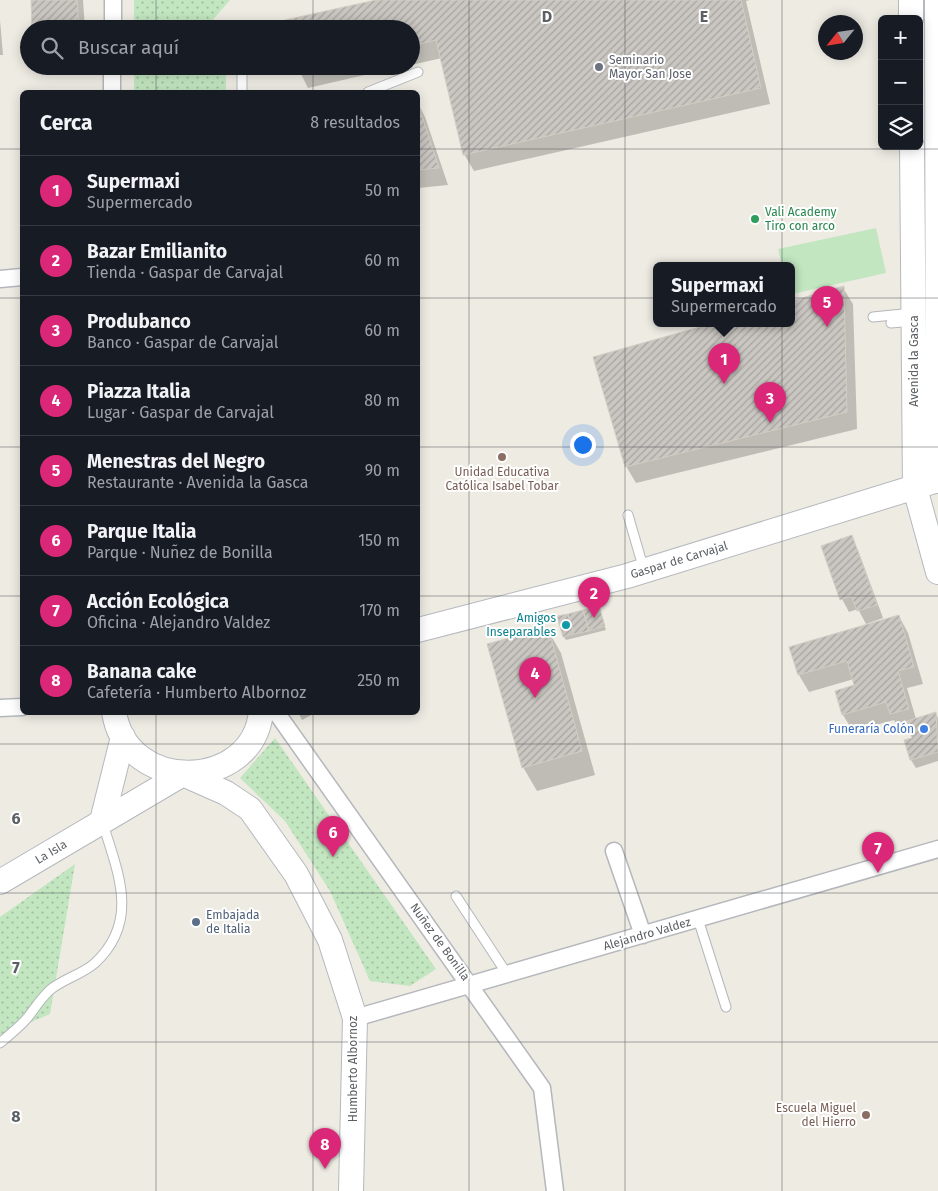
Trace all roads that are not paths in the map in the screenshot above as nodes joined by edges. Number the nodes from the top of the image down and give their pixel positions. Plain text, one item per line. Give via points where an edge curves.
1 (113, 0) edge
2 (911, 0) edge
3 (937, 0) edge
4 (911, 15) edge
5 (113, 20) edge
6 (112, 75) edge
7 (242, 75) edge
8 (410, 75) edge
9 (112, 90) edge
10 (242, 90) edge
11 (373, 90) edge
12 (912, 150) edge
13 (20, 277) edge
14 (0, 279) edge
15 (873, 317) dead end
16 (906, 319) junction
17 (938, 481) edge
18 (915, 488) junction
19 (628, 516) dead end
20 (644, 571) junction
21 (938, 572) edge
22 (420, 629) edge
23 (20, 707) edge
24 (0, 708) edge
25 (115, 715) edge
26 (261, 715) edge
27 (278, 715) edge
28 (123, 737) junction
29 (183, 774) junction
30 (102, 821) junction
31 (938, 849) edge
32 (614, 851) dead end
33 (0, 882) edge
34 (456, 896) dead end
35 (698, 920) junction
36 (644, 935) junction
37 (507, 974) junction
38 (470, 984) junction
39 (726, 1008) dead end
40 (356, 1018) junction
41 (0, 1043) edge
42 (352, 1191) edge
43 (555, 1191) edge

1 - 5 street
2 - 4 street
3 - 17 street, Avenida la Gasca
6 - 9 street
7 - 10 lane
8 - 11 lane
12 - 16 street, Avenida la Gasca
13 - 14 street
15 - 16 lane
16 - 18 street, Avenida la Gasca
17 - 18 street, Gaspar de Carvajal
18 - 20 street, Gaspar de Carvajal
18 - 21 street, Avenida la Gasca
19 - 20 lane
20 - 22 street, Gaspar de Carvajal
23 - 24 street
25 - 28 street
26 - 29 street via 250,743 231,761 208,772
27 - 38 street, Nuñez de Bonilla
28 - 29 street via 138,756 159,769
28 - 30 street
29 - 30 street, La Isla
29 - 40 street, Humberto Albornoz via 226,793 250,810 279,850 296,874 330,940
30 - 33 street, La Isla
30 - 41 lane via 124,906 120,926 95,963 50,990 27,1019
31 - 35 street, Alejandro Valdez
32 - 36 street
34 - 37 lane
35 - 36 street, Alejandro Valdez
35 - 39 lane
36 - 37 street, Alejandro Valdez
37 - 38 street, Alejandro Valdez
38 - 40 street, Alejandro Valdez
38 - 43 street, Nuñez de Bonilla via 542,1088
40 - 42 street, Humberto Albornoz

